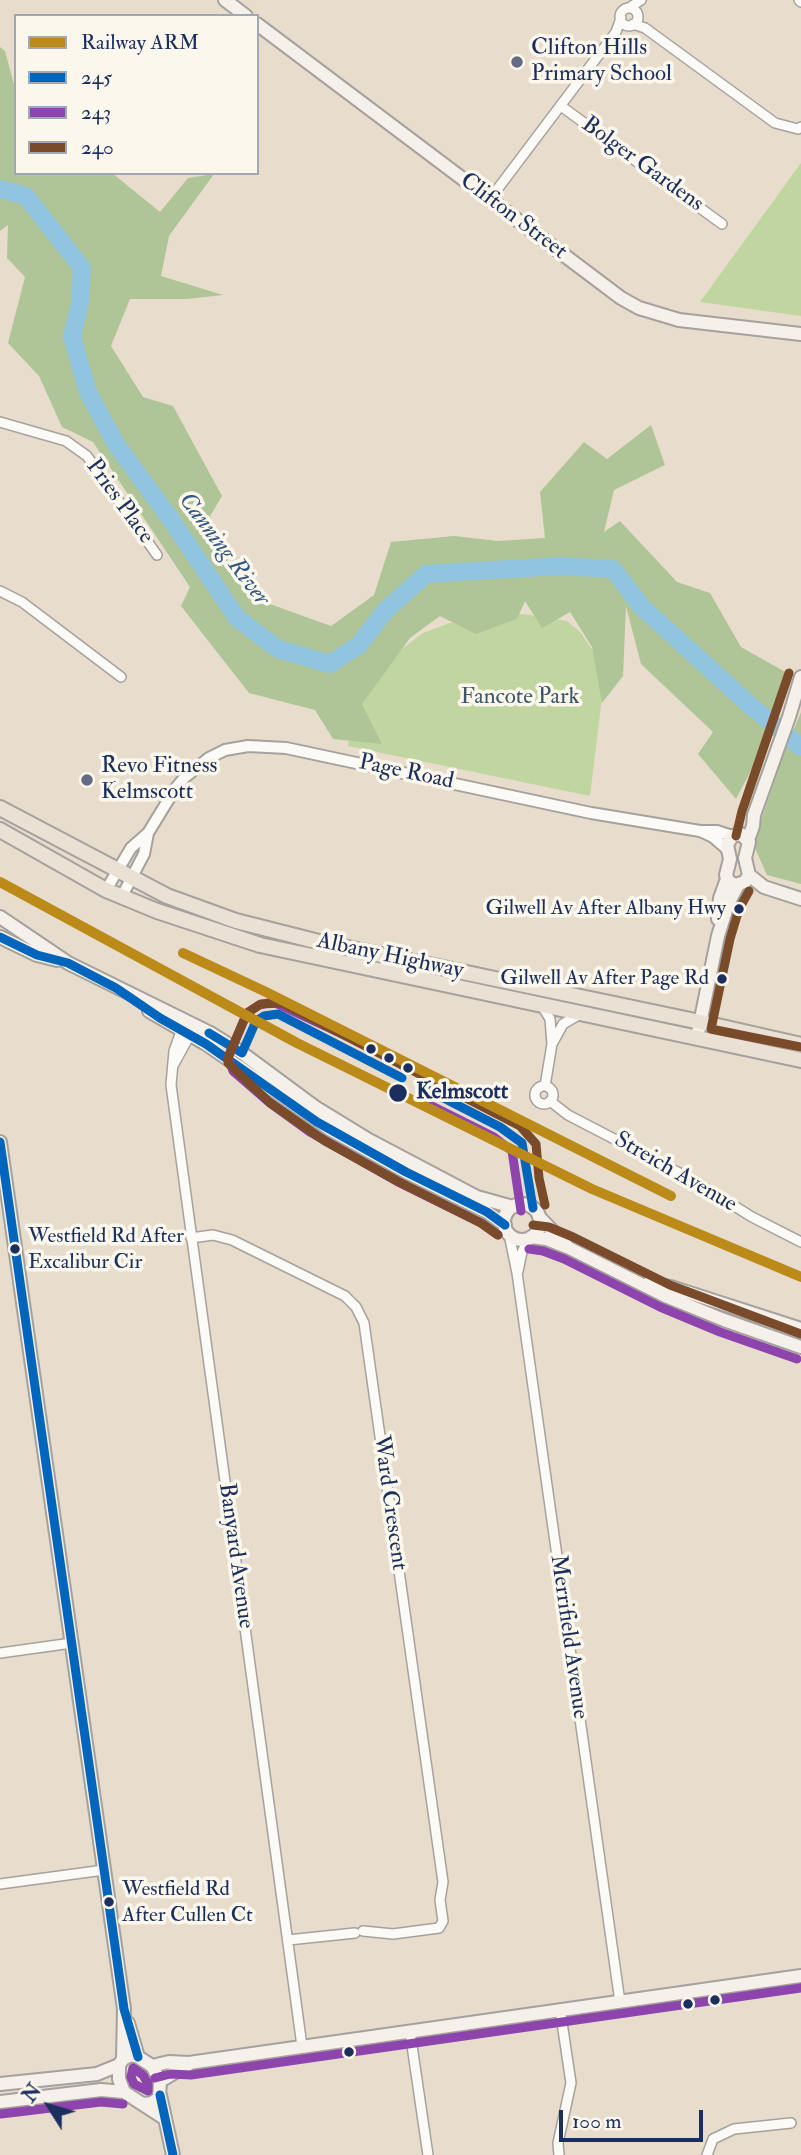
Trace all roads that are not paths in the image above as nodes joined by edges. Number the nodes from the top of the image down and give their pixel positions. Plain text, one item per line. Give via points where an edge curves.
1 (225, 0) edge
2 (641, 0) edge
3 (243, 14) edge
4 (633, 17) junction
5 (259, 26) edge
6 (616, 32) junction
7 (561, 106) junction
8 (801, 127) edge
9 (490, 199) junction
10 (722, 224) dead end
11 (801, 334) edge
12 (0, 422) edge
13 (157, 555) dead end
14 (0, 591) edge
15 (121, 677) dead end
16 (801, 677) edge
17 (0, 808) edge
18 (0, 830) edge
19 (700, 831) junction
20 (148, 833) junction
21 (739, 837) junction
22 (728, 850) junction
23 (116, 871) junction
24 (132, 880) junction
25 (739, 881) junction
26 (106, 890) junction
27 (122, 896) junction
28 (801, 899) edge
29 (0, 917) edge
30 (0, 937) edge
31 (374, 954) junction
32 (68, 963) junction
33 (370, 970) junction
34 (542, 1006) junction
35 (580, 1014) junction
36 (701, 1022) junction
37 (188, 1028) junction
38 (697, 1038) junction
39 (552, 1044) junction
40 (801, 1045) edge
41 (242, 1053) junction
42 (801, 1060) edge
43 (545, 1086) junction
44 (276, 1093) junction
45 (551, 1101) junction
46 (0, 1142) edge
47 (513, 1207) junction
48 (539, 1217) junction
49 (507, 1230) junction
50 (191, 1238) junction
51 (530, 1238) junction
52 (801, 1242) edge
53 (569, 1248) junction
54 (517, 1273) junction
55 (635, 1280) junction
56 (801, 1329) edge
57 (801, 1347) edge
58 (72, 1643) junction
59 (0, 1653) edge
60 (104, 1870) junction
61 (0, 1884) edge
62 (288, 1940) junction
63 (801, 1976) edge
64 (620, 2001) junction
65 (124, 2009) junction
66 (560, 2009) junction
67 (410, 2032) junction
68 (302, 2046) junction
69 (138, 2057) junction
70 (121, 2062) junction
71 (189, 2063) junction
72 (152, 2066) junction
73 (160, 2081) junction
74 (0, 2084) edge
75 (124, 2092) junction
76 (160, 2095) junction
77 (0, 2102) edge
78 (144, 2104) junction
79 (164, 2118) junction
80 (791, 2123) dead end
81 (173, 2155) edge
82 (428, 2155) edge
83 (559, 2155) edge
84 (707, 2155) edge

1 - 3 main road
2 - 4 street
4 - 6 street
4 - 6 street via 623,10
4 - 8 street via 775,123
5 - 9 main road, Clifton Street
6 - 7 street
7 - 9 street
7 - 10 street, Bolger Gardens
9 - 11 main road, Clifton Street via 639,308 679,320
12 - 13 street, Pries Place via 66,441 87,456
14 - 15 street via 22,602
16 - 21 main road via 755,811
17 - 23 highway, Albany Highway
18 - 26 highway, Albany Highway
19 - 20 street, Page Road via 256,745 225,750 196,766 175,789
19 - 21 street, Page Road
19 - 22 street, Page Road
20 - 23 street, Page Road
20 - 24 street, Page Road
21 - 22 main road via 727,842
21 - 25 main road via 749,848
22 - 25 main road via 726,872
23 - 24 highway, Albany Highway
23 - 26 street, Page Road
24 - 27 street, Page Road
24 - 31 highway, Albany Highway via 236,921
25 - 28 main road
25 - 36 main road via 718,910 718,936
26 - 27 highway, Albany Highway
27 - 33 highway, Albany Highway via 260,945
29 - 32 main road
30 - 32 main road via 37,955
31 - 33 highway
31 - 36 highway, Albany Highway
32 - 37 main road
33 - 34 highway, Albany Highway
34 - 35 highway, Albany Highway
34 - 39 street via 550,1019
35 - 38 highway, Albany Highway
35 - 39 street via 563,1024
36 - 38 main road
36 - 40 highway, Albany Highway
37 - 41 main road
37 - 44 main road
37 - 50 street, Banyard Avenue via 173,1066 171,1085
38 - 42 highway, Albany Highway
39 - 43 street
41 - 44 main road via 241,1062
41 - 47 main road via 369,1140 477,1197
43 - 45 street via 553,1093
43 - 45 street via 538,1088 536,1097 542,1104
44 - 49 main road via 352,1143 487,1212
45 - 52 street, Streich Avenue via 568,1115
46 - 58 main road
47 - 48 main road via 530,1206
47 - 49 main road via 506,1215
48 - 51 main road via 538,1229
48 - 53 main road
49 - 51 main road via 517,1239
49 - 54 street, Merrifield Avenue
50 - 62 street, Banyard Avenue
50 - 62 street, Ward Crescent via 213,1235 232,1240 345,1296 361,1313 443,1882 439,1928
51 - 53 main road
51 - 54 street, Merrifield Avenue
53 - 55 main road
54 - 64 street, Merrifield Avenue
55 - 56 main road
55 - 57 main road via 664,1296
58 - 59 street
58 - 60 main road
60 - 61 street
60 - 65 main road
62 - 68 street, Banyard Avenue
63 - 64 main road
64 - 66 main road
65 - 69 main road
65 - 70 main road
66 - 67 main road
66 - 83 street via 571,2083
67 - 68 main road
67 - 82 street
68 - 71 main road
69 - 70 main road
69 - 72 main road
70 - 74 main road via 97,2074
70 - 75 main road via 119,2079
71 - 72 main road
71 - 73 main road
72 - 73 main road
73 - 76 main road
75 - 77 main road via 101,2090
75 - 78 main road
76 - 78 main road
76 - 79 main road
78 - 79 main road
79 - 81 main road
80 - 84 street via 734,2129 713,2139

